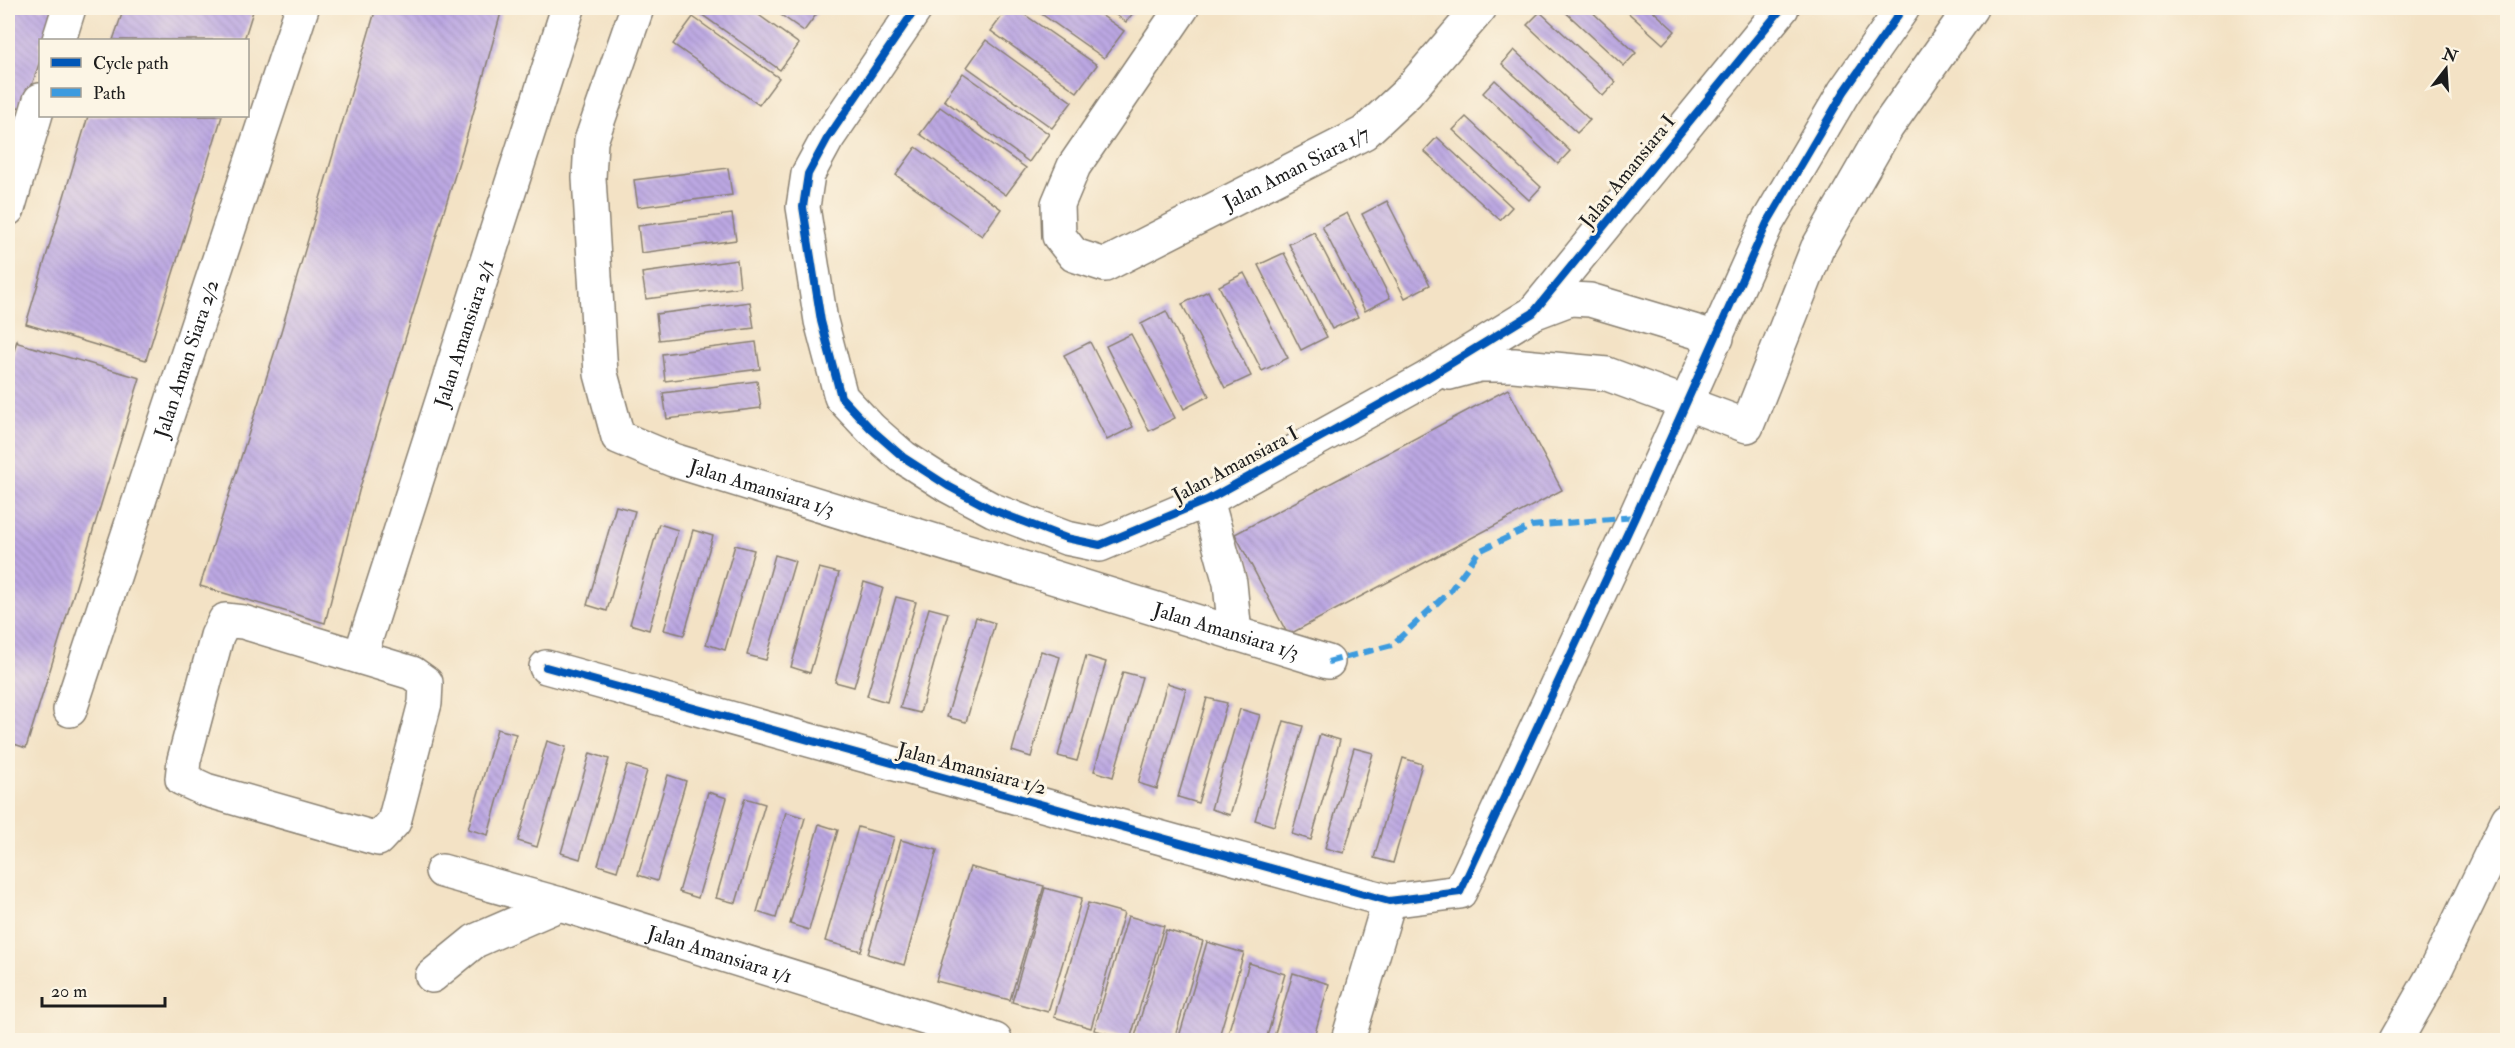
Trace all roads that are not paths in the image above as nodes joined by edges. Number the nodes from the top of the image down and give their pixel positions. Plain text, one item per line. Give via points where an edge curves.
1 (69, 8) edge
2 (302, 8) edge
3 (568, 8) edge
4 (638, 8) edge
5 (916, 8) edge
6 (1182, 8) edge
7 (1480, 8) edge
8 (1782, 8) edge
9 (1903, 8) edge
10 (1971, 8) edge
11 (59, 39) edge
12 (39, 103) edge
13 (8, 209) edge
14 (1533, 313) junction
15 (1717, 338) junction
16 (1424, 380) junction
17 (1687, 401) junction
18 (1207, 500) junction
19 (1235, 634) junction
20 (360, 657) junction
21 (1328, 662) dead end
22 (546, 667) dead end
23 (70, 710) dead end
24 (2508, 819) edge
25 (442, 871) dead end
26 (1389, 901) junction
27 (560, 904) junction
28 (432, 976) dead end
29 (995, 1041) edge
30 (1348, 1041) edge
31 (2396, 1041) edge

1 - 11 main road
2 - 23 main road, Jalan Aman Siara 2/2
3 - 20 main road, Jalan Amansiara 2/1
4 - 19 main road, Jalan Amansiara 1/3 via 591,141 589,178 601,374 618,437 673,460
5 - 18 main road, Jalan Amansiara I via 827,139 808,174 803,207 820,321 841,397 903,457 948,486 993,510 1066,538 1100,545
6 - 7 main road, Jalan Aman Siara 1/7 via 1074,166 1058,204 1059,236 1074,255 1105,265 1364,133 1407,93
8 - 14 main road, Jalan Amansiara I
9 - 15 main road via 1844,92 1767,223
10 - 17 main road via 1887,127 1817,249 1747,426
12 - 13 main road
14 - 15 main road via 1570,299 1590,300
14 - 16 main road, Jalan Amansiara I
15 - 17 main road
16 - 17 main road via 1479,365 1514,365 1607,374
16 - 18 main road, Jalan Amansiara I
17 - 26 main road via 1460,892
18 - 19 main road via 1230,583
19 - 21 main road, Jalan Amansiara 1/3
20 - 20 main road via 225,620 217,636 182,779 206,790 378,839 394,822 425,703 426,683 412,674
22 - 26 main road, Jalan Amansiara 1/2
24 - 31 main road via 2432,977
25 - 27 main road, Jalan Amansiara 1/1
26 - 30 main road
27 - 28 main road via 475,941
27 - 29 main road, Jalan Amansiara 1/1

